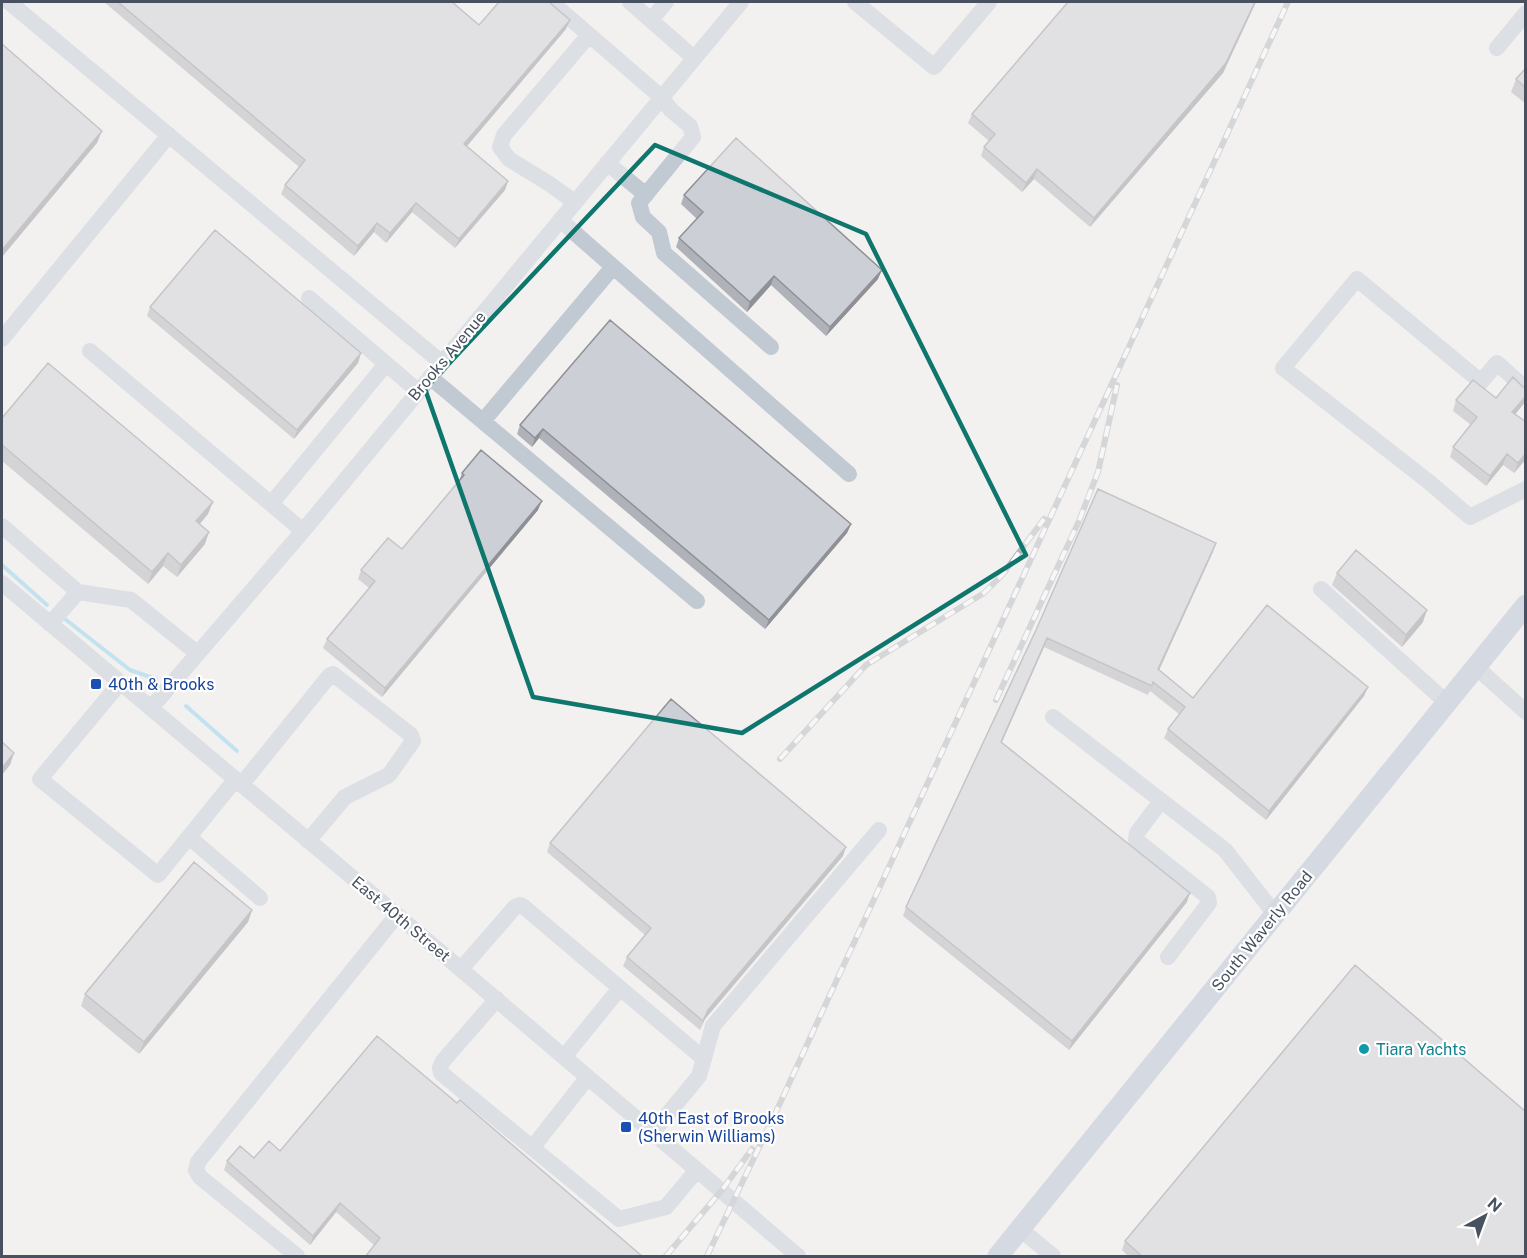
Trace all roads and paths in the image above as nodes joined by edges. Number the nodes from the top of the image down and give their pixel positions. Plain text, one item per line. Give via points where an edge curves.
1 (9, 2) edge
2 (551, 2) edge
3 (630, 2) edge
4 (666, 2) edge
5 (741, 2) edge
6 (855, 2) edge
7 (989, 2) edge
8 (1526, 14) edge
9 (651, 20) junction
10 (589, 35) junction
11 (1497, 48) dead end
12 (694, 58) junction
13 (661, 98) junction
14 (169, 135) junction
15 (607, 163) junction
16 (646, 195) junction
17 (575, 202) junction
18 (560, 220) junction
19 (613, 267) junction
20 (309, 298) dead end
21 (2, 339) edge
22 (771, 346) dead end
23 (90, 351) dead end
24 (442, 363) junction
25 (386, 364) junction
26 (430, 377) junction
27 (1526, 389) edge
28 (418, 391) junction
29 (483, 422) junction
30 (849, 474) dead end
31 (1526, 489) edge
32 (271, 504) junction
33 (2, 526) edge
34 (303, 531) junction
35 (2, 583) edge
36 (1322, 589) dead end
37 (78, 592) junction
38 (697, 601) dead end
39 (1526, 605) edge
40 (50, 624) junction
41 (197, 653) junction
42 (1476, 667) junction
43 (120, 683) junction
44 (1447, 703) junction
45 (150, 708) junction
46 (1526, 712) edge
47 (1053, 717) dead end
48 (238, 783) junction
49 (1161, 801) junction
50 (879, 830) dead end
51 (189, 837) junction
52 (308, 841) junction
53 (260, 898) dead end
54 (1275, 914) junction
55 (397, 915) junction
56 (1168, 957) dead end
57 (461, 969) junction
58 (620, 988) junction
59 (497, 999) junction
60 (564, 1057) junction
61 (704, 1059) junction
62 (588, 1077) junction
63 (653, 1132) junction
64 (532, 1148) junction
65 (697, 1170) junction
66 (1020, 1229) junction
67 (297, 1257) edge
68 (798, 1257) edge
69 (998, 1257) edge
70 (1053, 1257) edge

1 - 14 street
2 - 10 street
3 - 9 street
4 - 9 street
5 - 12 street, Brooks Avenue
6 - 7 street via 934,67
8 - 11 street
9 - 12 street
10 - 13 street
10 - 17 street via 504,135 500,147 509,159
12 - 13 street, Brooks Avenue
13 - 15 street, Brooks Avenue
13 - 16 street via 690,126 693,137
14 - 21 street
14 - 24 street
15 - 16 street
15 - 17 street, Brooks Avenue
16 - 22 street via 639,203 643,217 659,232 664,253
17 - 18 street, Brooks Avenue
18 - 19 street
18 - 24 street, Brooks Avenue
19 - 29 street
19 - 30 street
20 - 25 street
23 - 32 street
24 - 26 street, Brooks Avenue
25 - 28 street
25 - 32 street
26 - 28 street, Brooks Avenue
26 - 29 street
27 - 31 street via 1497,363 1481,382 1357,279 1283,368 1470,517
28 - 34 street, Brooks Avenue
29 - 38 street
32 - 34 street
33 - 37 street
34 - 41 street, Brooks Avenue
35 - 40 street, East 40th Street
36 - 44 street
37 - 40 street
37 - 41 street via 131,600
39 - 42 main road, South Waverly Road
40 - 43 street, East 40th Street
41 - 45 street, Brooks Avenue
42 - 44 main road, South Waverly Road
42 - 46 street
43 - 45 street, East 40th Street
43 - 51 street via 40,779 158,875
44 - 54 main road, South Waverly Road
45 - 48 street, East 40th Street
47 - 49 street
48 - 51 street
48 - 52 street, East 40th Street
48 - 52 street via 333,674 411,735 413,741 389,775 345,797
49 - 54 street via 1225,850
49 - 56 street via 1136,840 1208,897 1209,903
50 - 61 street via 713,1026
51 - 53 street
52 - 55 street, East 40th Street
54 - 66 main road, South Waverly Road
55 - 57 street, East 40th Street
55 - 67 street via 198,1162 196,1170 200,1177
57 - 58 street via 520,905
57 - 59 street, East 40th Street
58 - 60 street
58 - 61 street
59 - 60 street, East 40th Street
59 - 64 street via 443,1061 441,1073
60 - 62 street, East 40th Street
61 - 63 street via 699,1076
62 - 63 street, East 40th Street
62 - 64 street
63 - 65 street, East 40th Street
64 - 65 street via 619,1219 666,1207
65 - 68 street, East 40th Street
66 - 69 main road, South Waverly Road
66 - 70 street

